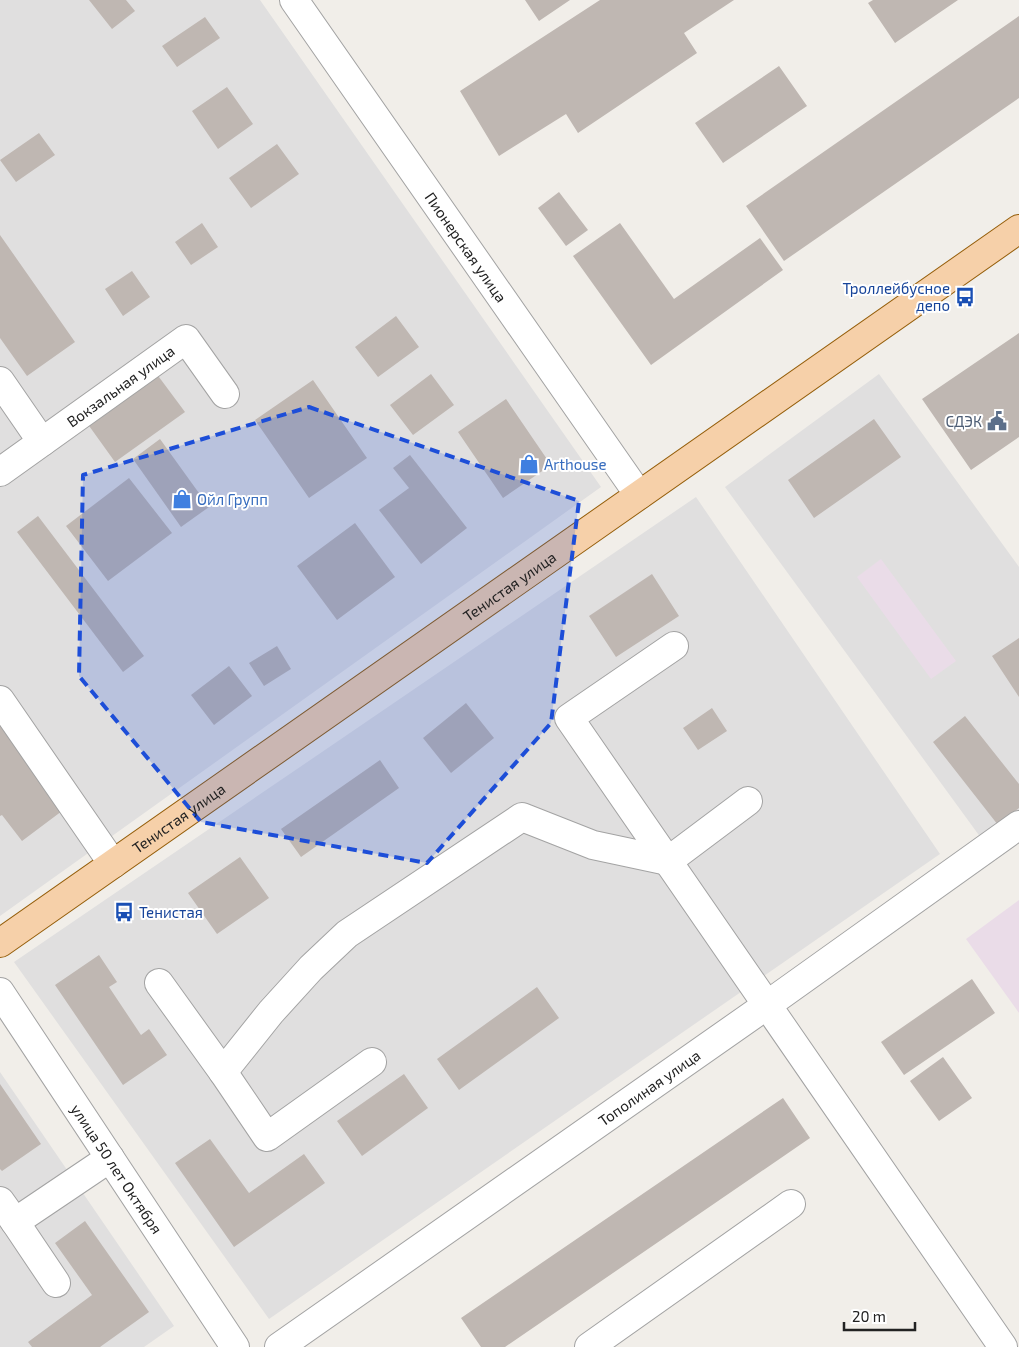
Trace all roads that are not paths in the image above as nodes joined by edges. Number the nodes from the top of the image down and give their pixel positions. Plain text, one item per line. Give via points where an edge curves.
1 (294, 0) edge
2 (1019, 229) edge
3 (0, 381) edge
4 (225, 394) dead end
5 (42, 442) junction
6 (0, 472) edge
7 (639, 495) junction
8 (674, 646) dead end
9 (0, 700) edge
10 (748, 801) dead end
11 (1019, 825) edge
12 (668, 861) junction
13 (114, 864) junction
14 (0, 943) edge
15 (159, 983) dead end
16 (0, 992) edge
17 (767, 1005) junction
18 (372, 1062) dead end
19 (223, 1072) junction
20 (110, 1158) junction
21 (791, 1204) dead end
22 (8, 1212) edge
23 (56, 1283) dead end
24 (235, 1347) edge
25 (279, 1347) edge
26 (589, 1347) edge
27 (1003, 1347) edge

1 - 7 street, Пионерская улица
2 - 7 main road, Тенистая улица
3 - 5 street
4 - 5 street, Вокзальная улица via 186,339
5 - 6 street, Вокзальная улица
7 - 13 main road, Тенистая улица
8 - 12 street via 569,718
9 - 13 street
10 - 12 street
11 - 17 street, Тополиная улица
12 - 17 street
12 - 19 street via 593,845 522,817 347,934 271,1012
13 - 14 main road, Тенистая улица
15 - 19 street
16 - 20 street, улица 50 лет Октября
17 - 25 street, Тополиная улица
17 - 27 street
18 - 19 street via 267,1138
20 - 22 street
20 - 24 street, улица 50 лет Октября
21 - 26 street
22 - 23 street

